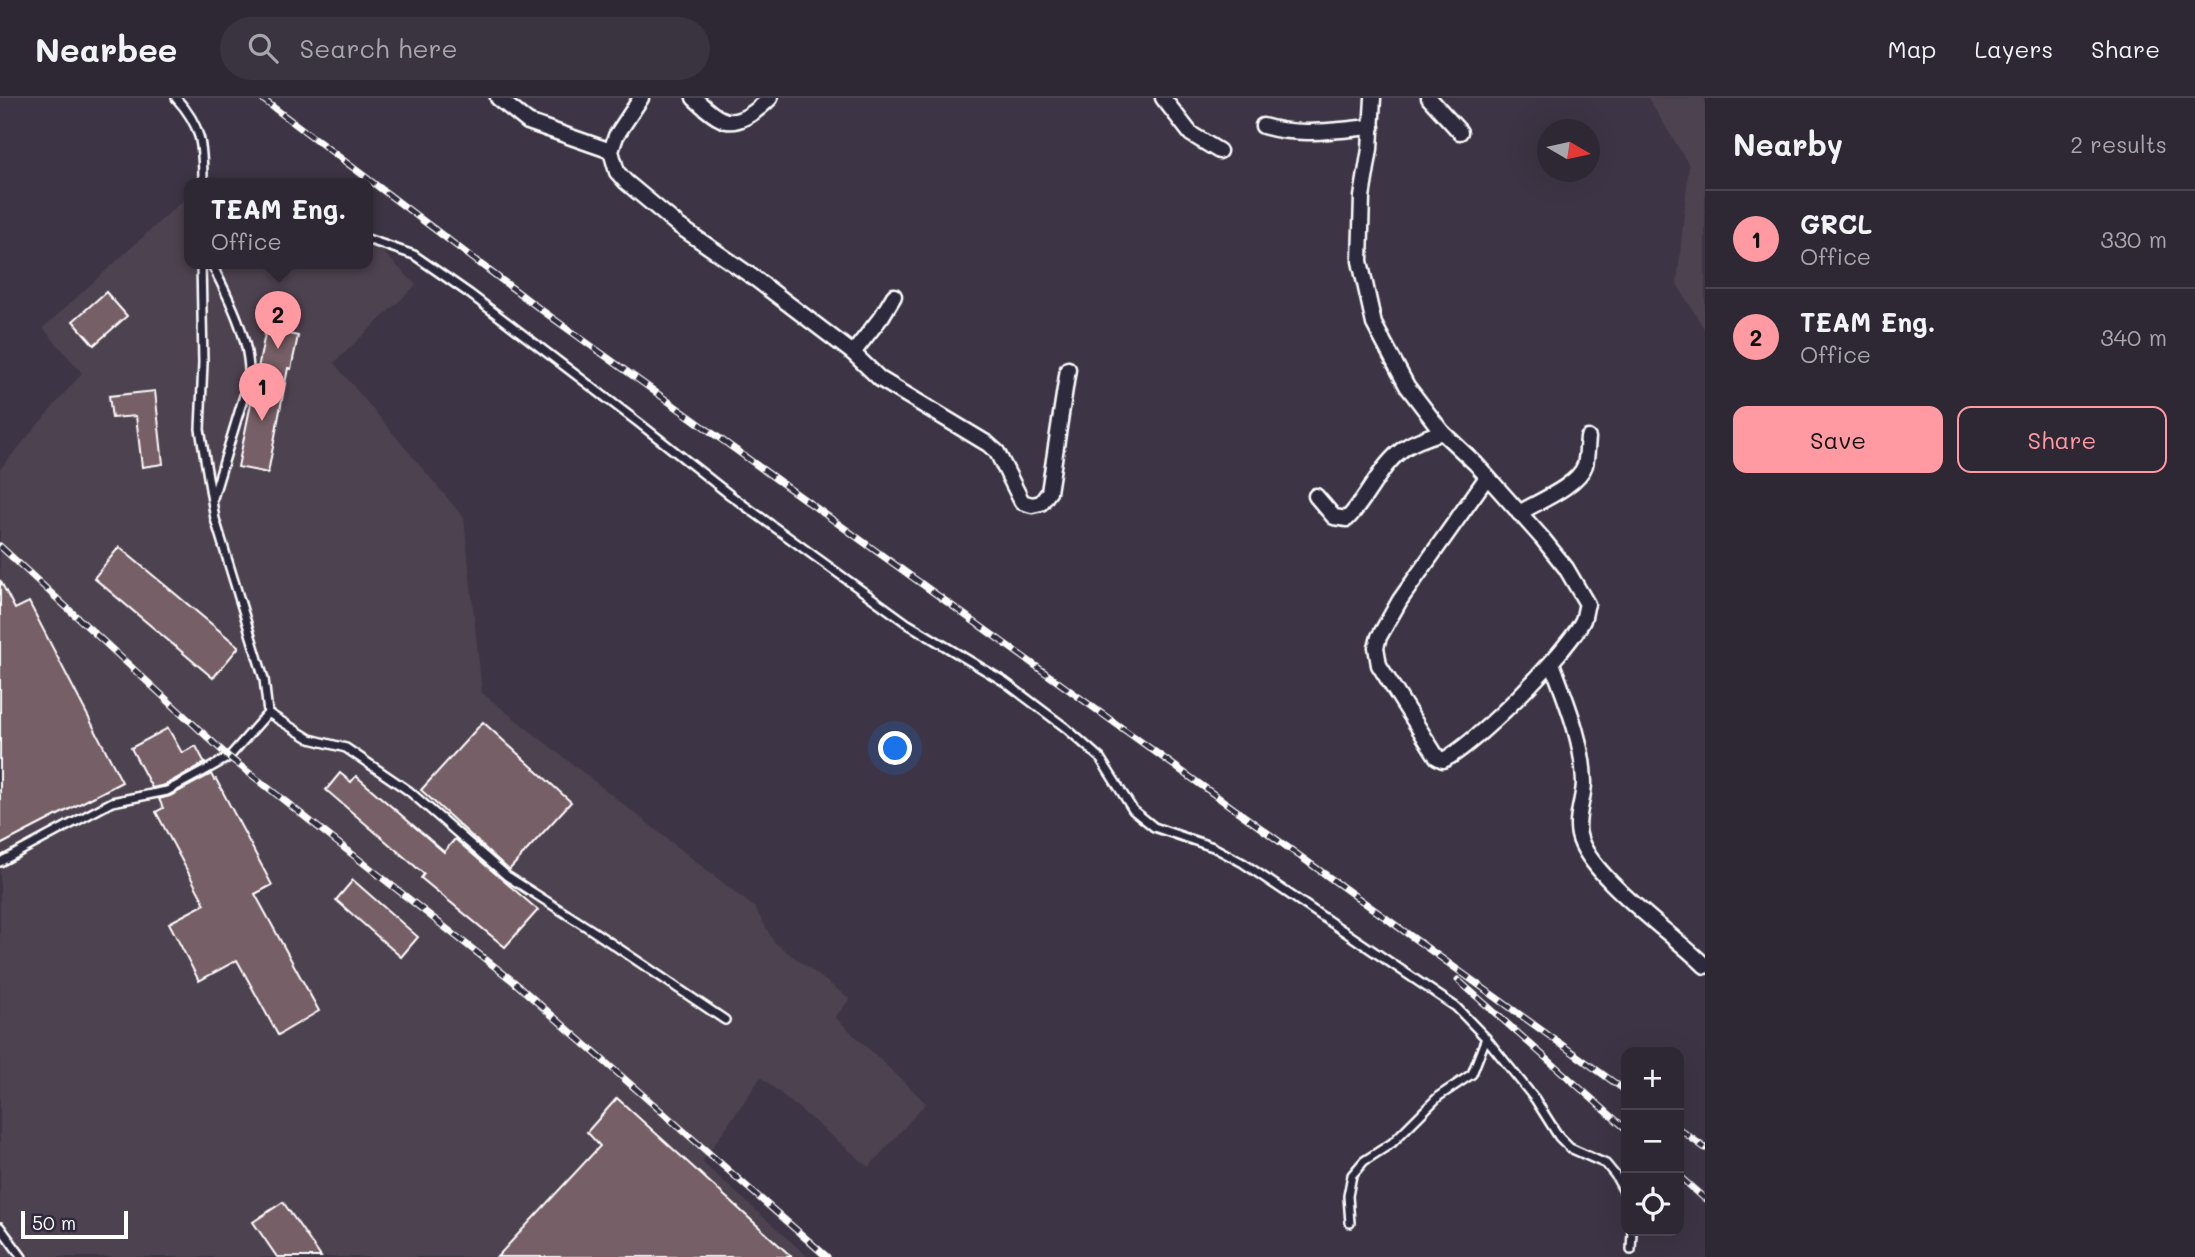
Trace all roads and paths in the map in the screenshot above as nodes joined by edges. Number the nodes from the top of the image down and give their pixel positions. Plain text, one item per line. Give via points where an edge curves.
1 (176, 98) edge
2 (498, 98) edge
3 (640, 98) edge
4 (694, 98) edge
5 (770, 98) edge
6 (1163, 98) edge
7 (1373, 98) edge
8 (1429, 98) edge
9 (1263, 126) dead end
10 (1372, 127) junction
11 (1461, 132) dead end
12 (611, 151) junction
13 (1219, 151) dead end
14 (203, 178) edge
15 (373, 241) edge
16 (201, 269) edge
17 (214, 269) edge
18 (894, 296) dead end
19 (853, 353) junction
20 (1068, 369) dead end
21 (1442, 432) junction
22 (1588, 438) dead end
23 (1487, 477) junction
24 (1316, 496) dead end
25 (212, 502) junction
26 (1519, 513) junction
27 (1552, 663) junction
28 (268, 713) junction
29 (0, 862) edge
30 (1705, 966) edge
31 (725, 1020) dead end
32 (1486, 1038) junction
33 (1621, 1186) edge
34 (1350, 1223) dead end
35 (0, 1227) edge
36 (1632, 1236) edge
37 (1631, 1250) dead end
38 (22, 1257) edge

1 - 14 lane via 200,133
2 - 12 street via 528,122
3 - 12 street
4 - 5 street via 721,120 732,122 755,112
6 - 13 street via 1191,134
7 - 10 street
8 - 11 street
9 - 10 street via 1283,132
10 - 21 street via 1360,261 1374,324 1407,386
12 - 19 street via 617,172 626,182
15 - 32 lane via 414,255 470,294 730,495 908,624 1004,682 1066,728 1100,758 1133,810 1154,827 1213,846 1243,863 1456,1007
16 - 25 lane via 200,429
17 - 25 lane via 229,297 250,362
18 - 19 street
19 - 20 street via 880,379 988,444 997,452 1023,502 1032,505 1041,503 1049,492
21 - 23 street
21 - 24 street via 1404,448 1347,519 1335,517
22 - 26 street via 1585,464 1572,483
23 - 26 street
23 - 27 street via 1389,619 1376,647 1379,665 1443,760 1462,748
25 - 28 lane via 264,679
26 - 27 street via 1566,568 1587,604 1582,620
27 - 30 street via 1581,757 1584,783 1579,836 1591,859 1631,902
28 - 29 lane via 229,757 206,770 167,791 112,802
28 - 31 lane via 310,738 346,748 409,791 507,877
32 - 33 lane via 1559,1137 1570,1148 1606,1164
32 - 34 lane via 1472,1074 1440,1096 1352,1175
35 - 38 lane
36 - 37 lane

